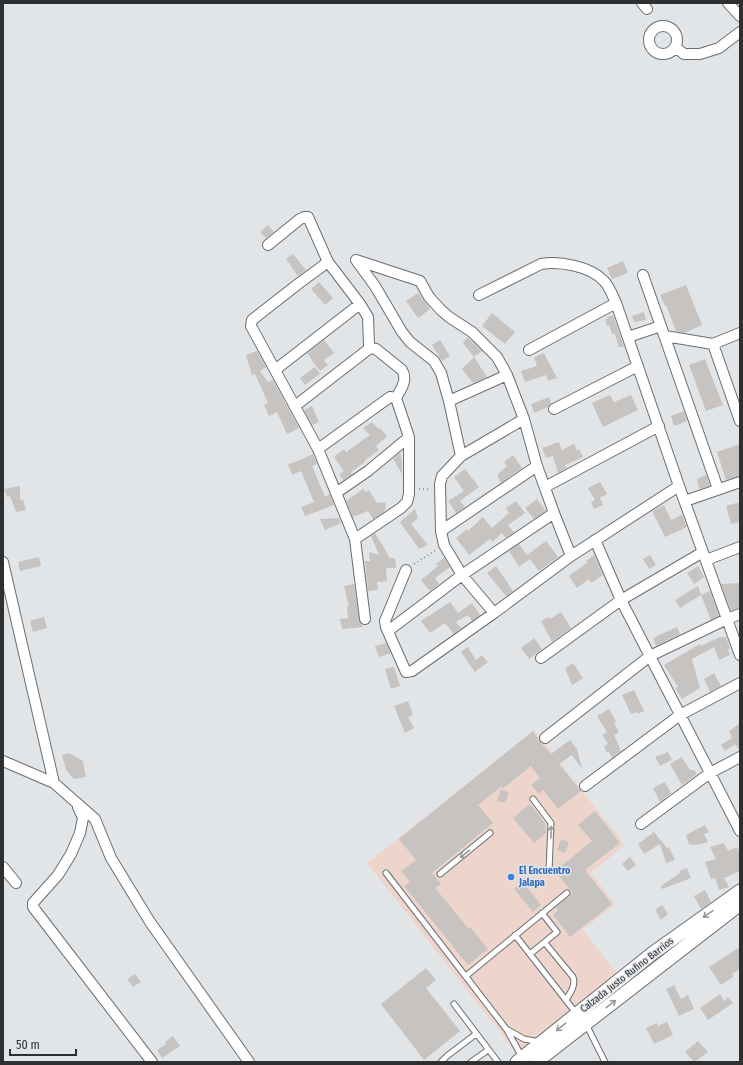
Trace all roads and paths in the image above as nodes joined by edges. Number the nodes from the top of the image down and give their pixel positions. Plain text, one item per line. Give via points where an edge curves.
1 (728, 3) edge
2 (740, 16) edge
3 (740, 32) edge
4 (675, 47) dead end
5 (268, 244) dead end
6 (328, 262) junction
7 (643, 275) dead end
8 (478, 295) dead end
9 (616, 303) junction
10 (360, 304) junction
11 (663, 331) junction
12 (740, 333) edge
13 (628, 337) junction
14 (713, 344) junction
15 (370, 348) junction
16 (529, 350) dead end
17 (638, 366) junction
18 (275, 370) junction
19 (507, 375) junction
20 (396, 398) junction
21 (449, 401) junction
22 (295, 406) junction
23 (554, 409) dead end
24 (739, 416) edge
25 (524, 420) junction
26 (659, 426) junction
27 (409, 436) junction
28 (318, 449) junction
29 (461, 456) junction
30 (538, 466) junction
31 (740, 482) edge
32 (680, 486) junction
33 (545, 487) junction
34 (409, 489) junction
35 (440, 489) junction
36 (718, 489) junction
37 (336, 493) junction
38 (685, 501) junction
39 (554, 513) junction
40 (441, 531) junction
41 (355, 539) junction
42 (595, 540) junction
43 (444, 545) junction
44 (740, 547) edge
45 (572, 556) junction
46 (705, 556) junction
47 (4, 568) edge
48 (406, 570) joint
49 (462, 575) junction
50 (621, 600) junction
51 (494, 613) junction
52 (740, 614) edge
53 (365, 619) dead end
54 (727, 619) junction
55 (388, 631) junction
56 (740, 655) edge
57 (650, 656) junction
58 (541, 658) dead end
59 (740, 683) edge
60 (680, 715) junction
61 (545, 738) dead end
62 (740, 758) edge
63 (3, 761) edge
64 (710, 773) junction
65 (54, 783) junction
66 (585, 786) dead end
67 (533, 799) dead end
68 (78, 805) junction
69 (641, 824) dead end
70 (740, 831) edge
71 (490, 833) dead end
72 (3, 867) edge
73 (549, 870) dead end
74 (386, 873) dead end
75 (440, 874) dead end
76 (16, 883) dead end
77 (740, 891) edge
78 (567, 893) dead end
79 (740, 904) edge
80 (542, 913) junction
81 (515, 935) junction
82 (544, 942) junction
83 (530, 954) junction
84 (466, 976) junction
85 (566, 1000) junction
86 (454, 1004) dead end
87 (581, 1019) junction
88 (507, 1030) junction
89 (476, 1034) junction
90 (542, 1042) junction
91 (488, 1050) junction
92 (520, 1060) edge
93 (152, 1062) edge
94 (249, 1062) edge
95 (441, 1062) edge
96 (471, 1062) edge
97 (498, 1062) edge
98 (536, 1062) edge
99 (605, 1062) edge

1 - 2 street
3 - 4 street via 719,48 700,54 684,54
5 - 6 street via 300,218 308,217
6 - 10 street
6 - 18 street via 252,320 253,331
7 - 11 street
8 - 9 street via 541,264 552,262 594,273 605,281
9 - 13 street
9 - 16 street
10 - 15 street via 368,317
10 - 18 street
11 - 13 street
11 - 14 street
11 - 36 street
12 - 14 street
13 - 17 street
14 - 24 street
15 - 20 street via 376,349 402,370 404,383
15 - 22 street
17 - 23 street
17 - 26 street
18 - 22 street
19 - 21 street
19 - 21 street via 497,357 472,332 441,310 429,297 420,281 356,260 375,286 402,332 410,342 434,361 441,373
19 - 25 street
20 - 27 street
20 - 28 street via 390,397
21 - 29 street
22 - 28 street
25 - 29 street
25 - 30 street
26 - 32 street
26 - 33 street
27 - 34 street
27 - 37 street via 368,471
28 - 37 street
29 - 35 street via 442,476
30 - 33 street
30 - 40 street
31 - 36 street
32 - 38 street
32 - 42 street
33 - 39 street
34 - 35 path
34 - 41 street via 407,502 401,508
35 - 40 street
36 - 38 street
37 - 41 street
38 - 46 street
39 - 45 street
39 - 49 street
40 - 43 street
41 - 53 street
42 - 45 street
42 - 50 street
43 - 48 path
43 - 49 street
44 - 46 street
45 - 51 street
46 - 50 street
46 - 54 street
47 - 65 street
48 - 55 street via 386,621
49 - 51 street
49 - 55 street
50 - 57 street
50 - 58 street
51 - 55 street via 409,672 404,670
52 - 54 street
54 - 56 street
54 - 57 street
57 - 60 street
57 - 61 street
59 - 60 street
60 - 64 street
60 - 66 street
62 - 64 street
63 - 65 street
64 - 69 street
64 - 70 street
65 - 68 street
73 -> 67 lane via 551,823
68 - 93 street via 82,818 80,833 74,847 58,875 33,903 33,907
68 - 94 street via 95,819 111,858 150,922
71 -> 75 lane
72 - 76 street
74 - 84 lane
77 -> 87 street, Calzada Justo Rufino Barrios via 653,953
78 - 80 lane
87 -> 79 street, Calzada Justo Rufino Barrios
80 - 81 lane
80 - 82 lane via 558,932
81 - 83 lane
81 - 84 lane
82 - 83 lane
82 - 85 lane via 574,981
83 - 85 lane
84 - 88 lane
85 - 87 lane
86 - 89 lane
87 -> 90 street, Calzada Justo Rufino Barrios
87 - 98 street, Calzada Justo Rufino Barrios
87 - 99 lane
88 - 90 lane via 524,1039
88 - 92 lane
89 - 91 lane
89 - 95 lane
90 - 92 street, Calzada Justo Rufino Barrios
91 - 96 lane
91 - 97 lane

